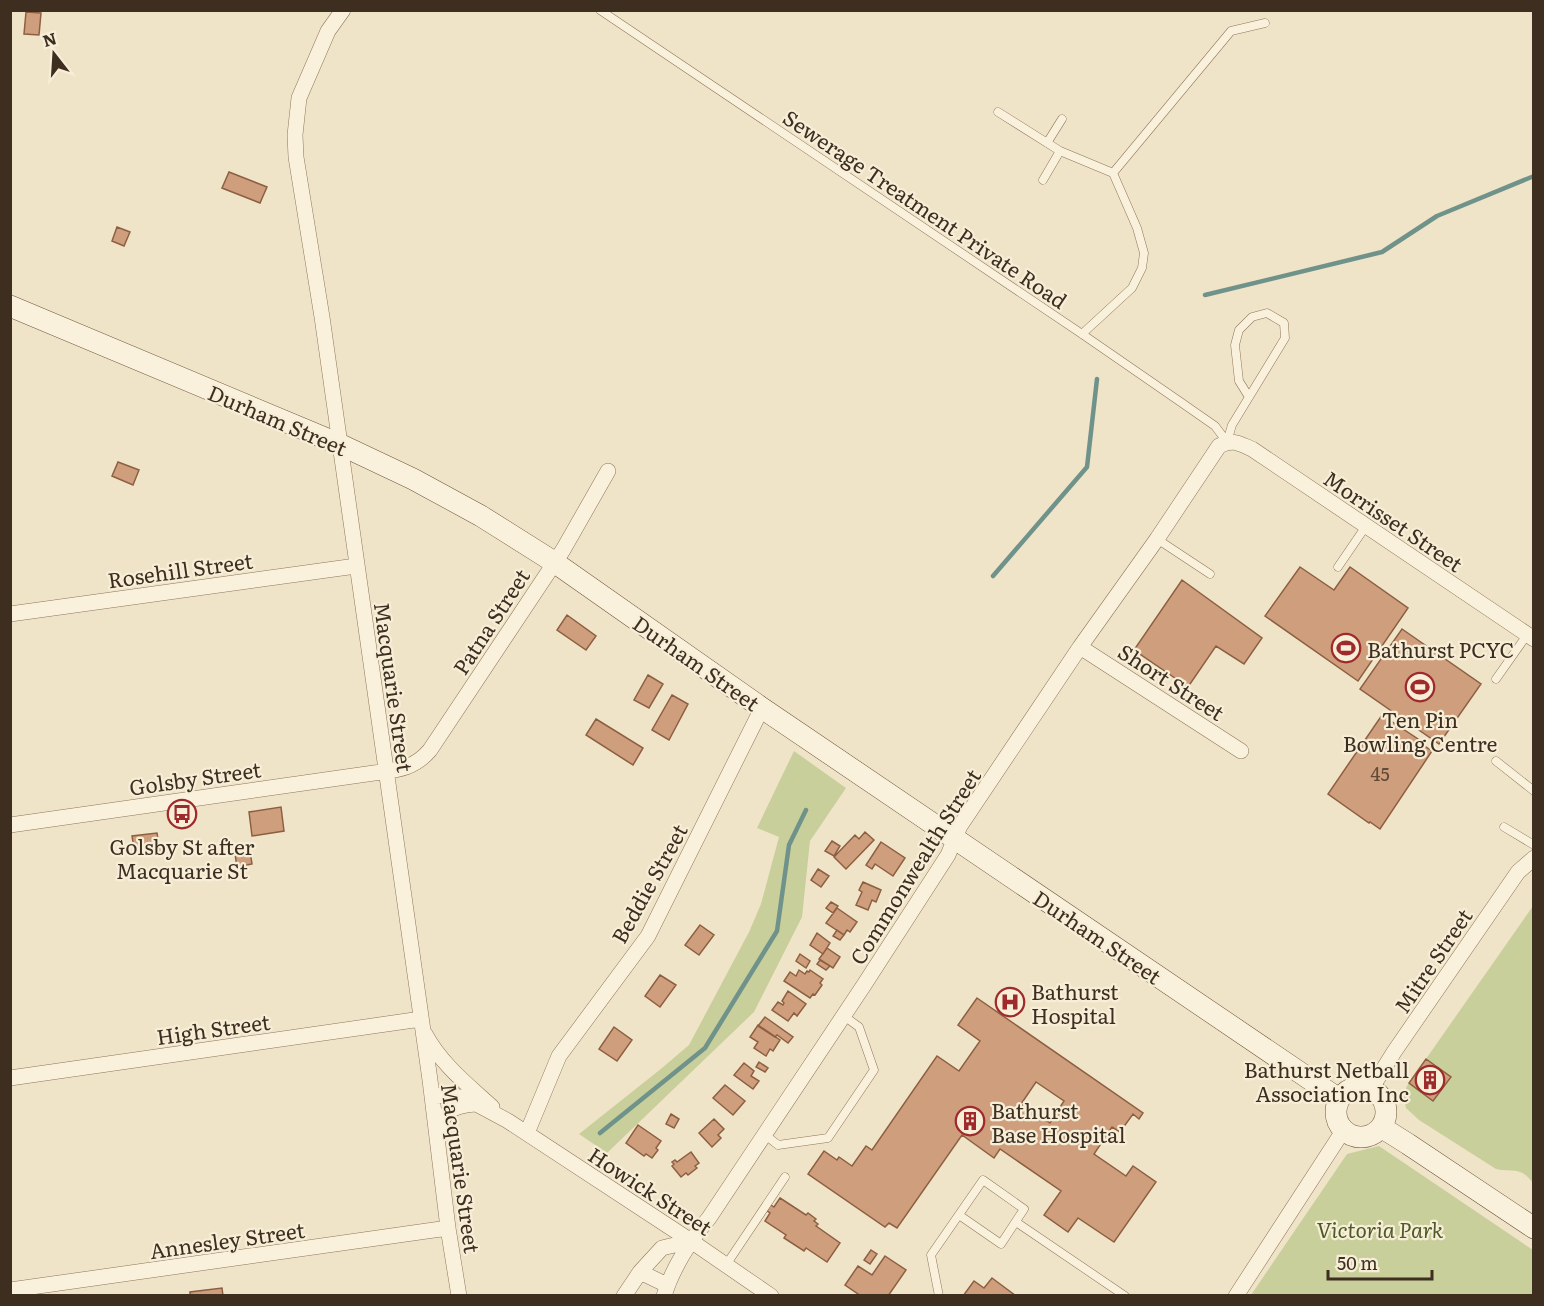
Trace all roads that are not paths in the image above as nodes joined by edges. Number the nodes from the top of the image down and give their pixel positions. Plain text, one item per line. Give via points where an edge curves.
1 (343, 10) edge
2 (600, 10) edge
3 (1264, 23) dead end
4 (998, 111) dead end
5 (1062, 119) dead end
6 (1047, 143) junction
7 (1060, 151) junction
8 (1113, 173) junction
9 (1042, 180) dead end
10 (10, 306) edge
11 (1082, 334) junction
12 (1249, 397) junction
13 (1227, 442) junction
14 (339, 444) junction
15 (608, 471) dead end
16 (1366, 526) junction
17 (1157, 539) junction
18 (554, 562) junction
19 (356, 566) junction
20 (1338, 567) dead end
21 (1210, 574) dead end
22 (10, 614) edge
23 (1530, 637) edge
24 (1080, 647) junction
25 (1496, 680) dead end
26 (762, 708) junction
27 (1241, 751) dead end
28 (1496, 760) dead end
29 (386, 771) junction
30 (1533, 791) edge
31 (10, 825) edge
32 (1504, 826) dead end
33 (954, 839) junction
34 (1533, 845) edge
35 (1533, 858) edge
36 (844, 1016) junction
37 (422, 1024) junction
38 (10, 1078) edge
39 (465, 1082) junction
40 (431, 1088) junction
41 (1371, 1089) junction
42 (1340, 1099) junction
43 (475, 1104) junction
44 (508, 1121) junction
45 (1381, 1127) junction
46 (1343, 1131) junction
47 (436, 1132) junction
48 (527, 1133) junction
49 (764, 1134) junction
50 (785, 1177) dead end
51 (959, 1215) junction
52 (1016, 1222) junction
53 (448, 1228) junction
54 (1533, 1228) edge
55 (692, 1241) junction
56 (726, 1265) junction
57 (640, 1272) junction
58 (10, 1290) edge
59 (665, 1290) edge
60 (459, 1296) edge
61 (624, 1296) edge
62 (771, 1296) edge
63 (939, 1296) edge
64 (1125, 1296) edge
65 (1236, 1296) edge

1 - 14 street, Macquarie Street via 328,31 299,98 296,157
2 - 11 lane, Sewerage Treatment Private Road
3 - 8 lane via 1231,31
4 - 6 lane
5 - 6 lane
6 - 7 lane
7 - 8 lane
7 - 9 lane
8 - 11 lane via 1137,228 1144,253 1142,268 1132,288
10 - 14 main road, Durham Street
11 - 13 lane, Sewerage Treatment Private Road via 1215,426
12 - 12 lane via 1239,381 1235,345 1239,330 1252,317 1267,313 1284,322 1285,338
12 - 13 lane
13 - 16 street, Morrisset Street via 1252,449
13 - 17 street, Commonwealth Street via 1219,446
14 - 18 main road, Durham Street via 481,516
14 - 19 street, Macquarie Street
15 - 18 street, Patna Street
16 - 20 lane
16 - 23 street, Morrisset Street
17 - 21 lane
17 - 24 street, Commonwealth Street
18 - 26 main road, Durham Street
18 - 29 street, Patna Street via 430,750 413,765
19 - 22 street, Rosehill Street
19 - 29 street, Macquarie Street
23 - 25 lane
24 - 27 street, Short Street
24 - 33 street, Commonwealth Street
26 - 33 main road, Durham Street
26 - 48 street, Beddie Street via 648,936 559,1056
28 - 30 lane
29 - 31 street, Golsby Street
29 - 37 street, Macquarie Street
32 - 34 lane
33 - 36 street, Commonwealth Street via 948,855
33 - 42 main road, Durham Street
35 - 41 street, Mitre Street via 1518,872
36 - 49 street, Commonwealth Street
36 - 49 lane via 859,1027 874,1070 828,1138 778,1145
37 - 38 street, High Street
37 - 39 street, Howick Street via 438,1054
37 - 40 street, Macquarie Street
39 - 40 street via 450,1078
39 - 44 street, Howick Street
40 - 43 street, Howick Street
40 - 47 street, Macquarie Street
41 - 42 main road via 1350,1089
41 - 45 main road via 1385,1106
42 - 46 main road via 1335,1112
43 - 44 street, Howick Street
43 - 47 street via 448,1112
44 - 48 street, Howick Street
45 - 46 main road via 1363,1137
45 - 54 main road
46 - 65 street
47 - 53 street, Macquarie Street
48 - 55 street, Howick Street
49 - 55 street, Commonwealth Street
50 - 56 lane
51 - 52 lane via 1001,1244
51 - 52 lane via 984,1180 1024,1209
51 - 63 lane via 931,1255
52 - 64 lane
53 - 58 street, Annesley Street
53 - 60 street, Macquarie Street
55 - 56 street, Howick Street
55 - 57 street via 662,1248
55 - 59 street, Commonwealth Street
56 - 62 street, Howick Street
57 - 59 street
57 - 61 street

